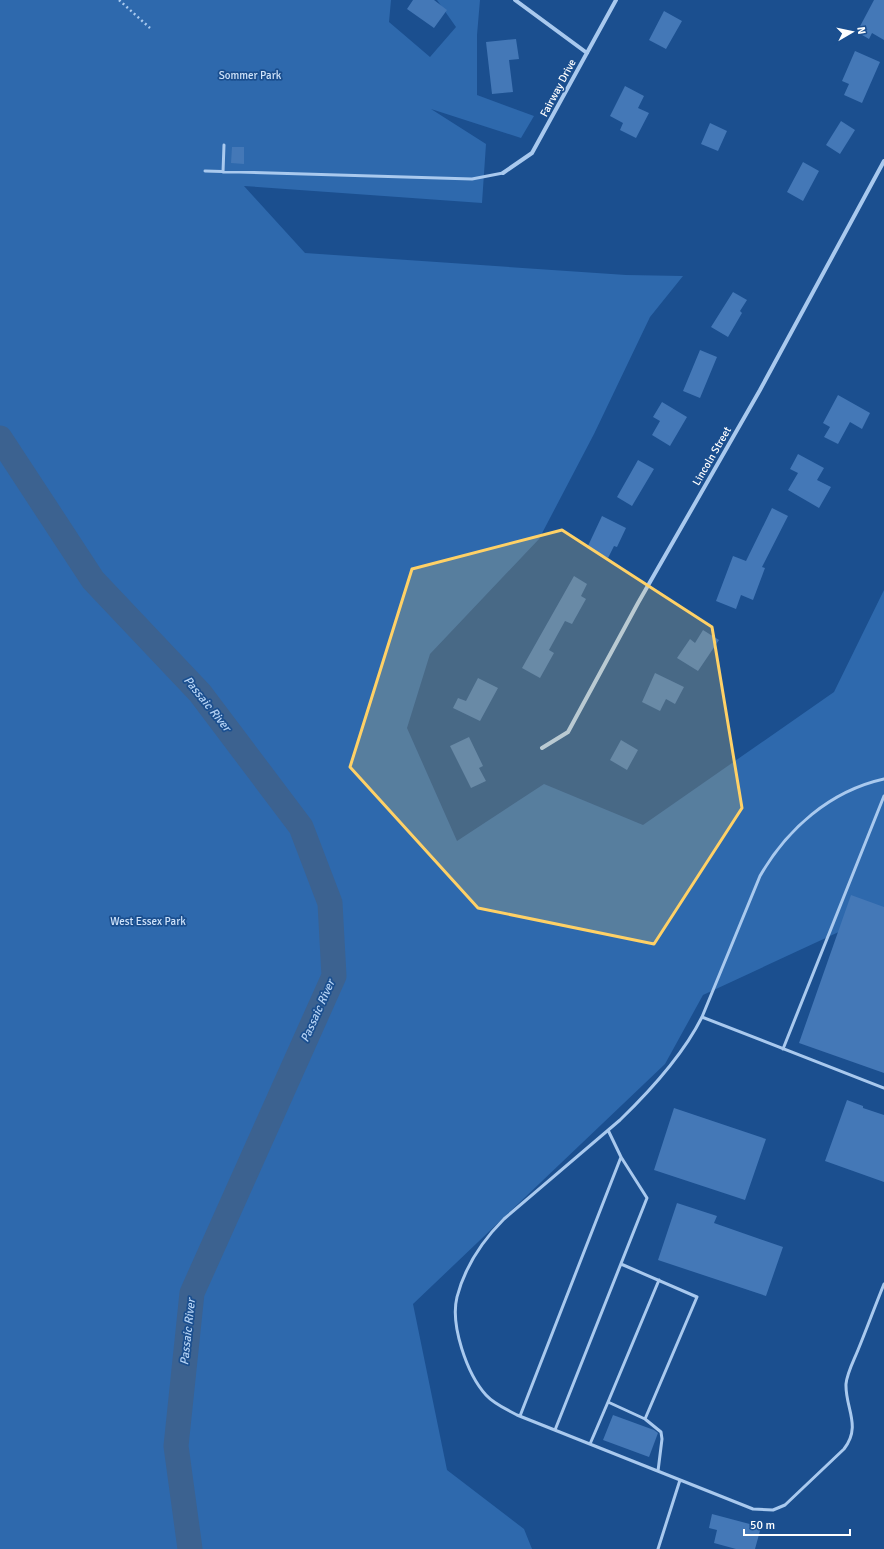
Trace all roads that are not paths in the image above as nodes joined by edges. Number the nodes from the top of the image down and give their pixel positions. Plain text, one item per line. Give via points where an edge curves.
1 (515, 0) edge
2 (616, 0) edge
3 (587, 53) junction
4 (224, 145) dead end
5 (884, 161) edge
6 (205, 171) dead end
7 (223, 172) junction
8 (503, 173) joint
9 (542, 748) dead end
10 (884, 779) edge
11 (884, 796) edge
12 (702, 1017) junction
13 (783, 1049) junction
14 (884, 1088) edge
15 (608, 1130) junction
16 (621, 1157) junction
17 (620, 1264) junction
18 (659, 1280) junction
19 (884, 1284) edge
20 (608, 1402) junction
21 (520, 1416) junction
22 (645, 1419) junction
23 (555, 1430) junction
24 (590, 1444) junction
25 (658, 1472) junction
26 (680, 1480) junction
27 (658, 1549) edge

1 - 3 street
2 - 3 street, Fairway Drive
3 - 8 street, Fairway Drive via 532,153
4 - 7 lane
5 - 9 street, Lincoln Street via 760,390 638,603 568,732
6 - 7 lane
7 - 8 lane via 472,179
10 - 12 lane via 850,790 815,812 798,827 769,861 760,876
11 - 13 lane
12 - 13 lane
12 - 15 lane via 677,1057 633,1107
13 - 14 lane
15 - 16 lane
15 - 21 lane via 490,1233 476,1252 457,1298 456,1318 459,1337 471,1373 487,1396
16 - 17 lane via 646,1198
16 - 21 lane
17 - 18 lane
17 - 23 lane
18 - 20 lane
18 - 22 lane via 697,1297
19 - 26 lane via 846,1384 852,1431 850,1442 839,1454 785,1505 773,1510 753,1509
20 - 22 lane
20 - 24 lane
21 - 23 lane
22 - 25 lane via 661,1432
23 - 24 lane
24 - 25 lane
25 - 26 lane
26 - 27 lane

